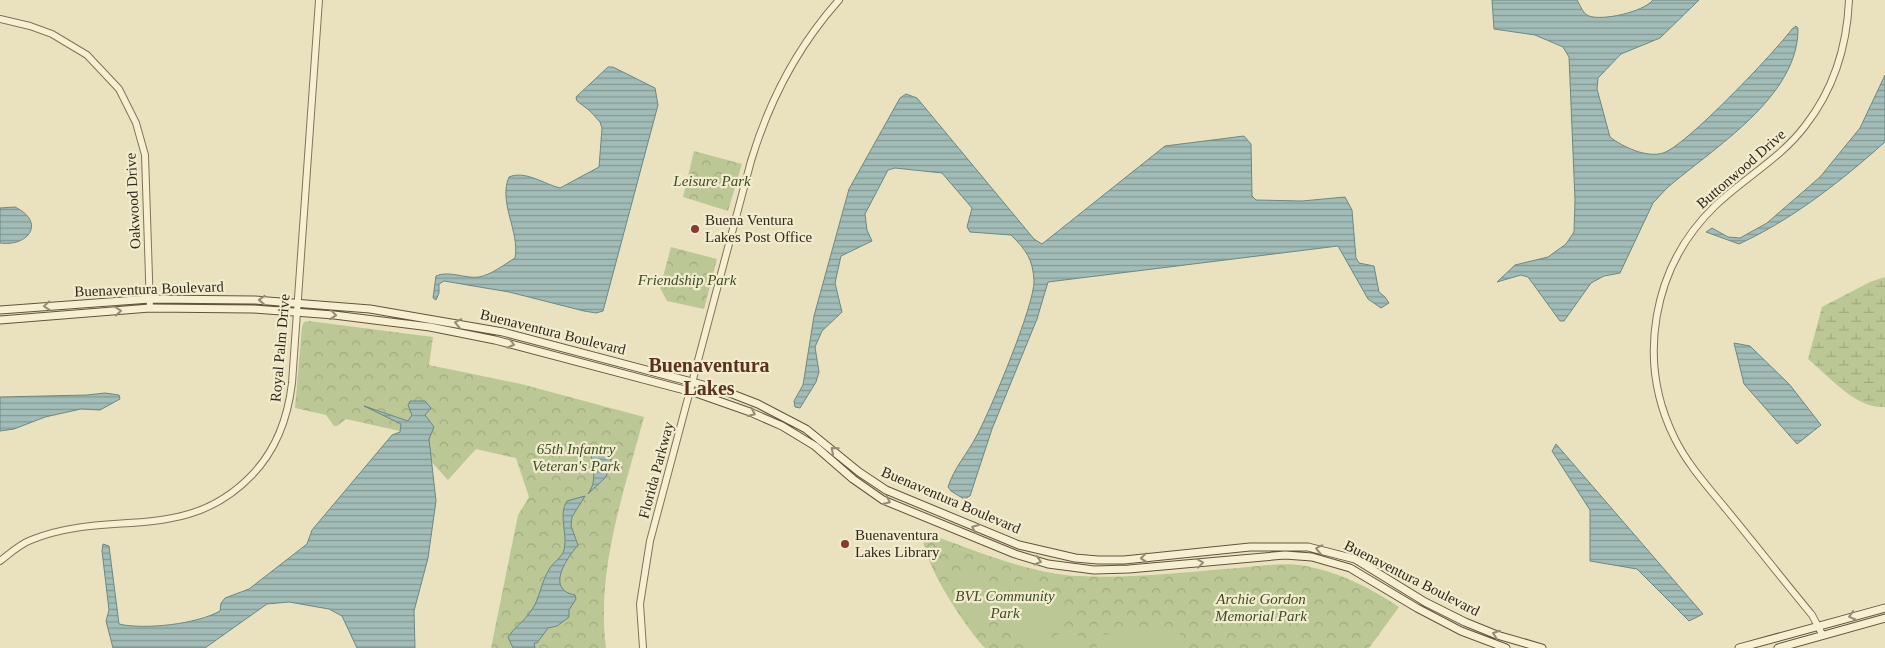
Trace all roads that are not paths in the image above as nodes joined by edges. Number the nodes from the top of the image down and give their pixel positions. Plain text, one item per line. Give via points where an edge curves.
1 (319, 0) edge
2 (839, 0) edge
3 (1849, 0) edge
4 (0, 19) edge
5 (150, 299) junction
6 (297, 302) junction
7 (150, 308) junction
8 (0, 310) edge
9 (296, 312) junction
10 (0, 320) edge
11 (692, 382) junction
12 (690, 391) junction
13 (0, 561) edge
14 (1885, 608) edge
15 (1885, 618) edge
16 (1819, 626) junction
17 (1822, 634) junction
18 (1521, 645) edge
19 (643, 648) edge
20 (1506, 648) edge
21 (1542, 648) edge
22 (1739, 648) edge
23 (1778, 648) edge

1 - 6 street, Royal Palm Drive
2 - 11 street, Florida Parkway via 800,50 762,124
3 - 16 street, Buttonwood Drive via 1843,50 1822,103 1790,144 1717,204 1692,232 1673,264 1653,337 1653,363 1659,396 1676,440 1694,470
4 - 5 street, Oakwood Drive via 30,26 64,41 87,55 119,90 136,123 144,155
6 -> 5 main road, Buenaventura Boulevard
5 - 7 street, Oakwood Drive
5 -> 8 main road, Buenaventura Boulevard
6 - 9 street, Royal Palm Drive
11 -> 6 main road, Buenaventura Boulevard via 503,332 388,312
7 - 9 main road, Buenaventura Boulevard
10 -> 7 main road, Buenaventura Boulevard
9 -> 12 main road, Buenaventura Boulevard via 430,327 495,340
9 - 13 street, Royal Palm Drive via 290,398 282,429 264,460 243,485 217,503 181,518 75,528 30,540
11 - 12 street, Florida Parkway
18 -> 11 main road, Buenaventura Boulevard via 1425,602 1354,560 1315,548 1288,545 1250,547 1098,560 1074,558 1019,545 886,490 820,439 788,419 722,390
12 - 19 street, Florida Parkway via 643,579 640,604
12 -> 20 main road, Buenaventura Boulevard via 782,426 815,446 860,485 883,500 1015,554 1048,564 1094,570 1285,555 1312,557 1350,568 1461,631
14 -> 16 main road
15 - 17 main road
16 - 17 street, Buttonwood Drive
16 - 22 main road
17 - 23 main road
18 - 21 main road, Buenaventura Boulevard

